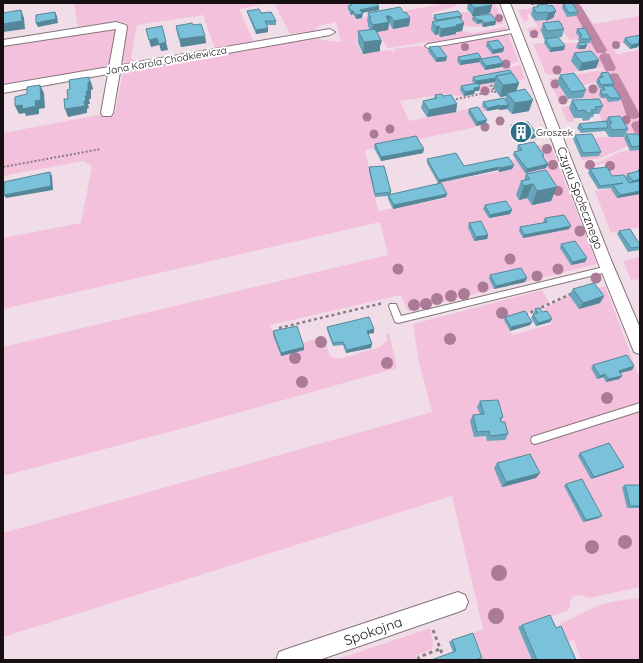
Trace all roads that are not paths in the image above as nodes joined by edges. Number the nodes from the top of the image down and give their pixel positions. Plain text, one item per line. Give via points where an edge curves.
1 (506, 3) edge
2 (516, 31) junction
3 (330, 32) dead end
4 (3, 43) edge
5 (428, 46) edge
6 (115, 69) junction
7 (3, 89) edge
8 (107, 113) dead end
9 (608, 269) junction
10 (393, 306) road end
11 (640, 347) edge
12 (640, 407) edge
13 (535, 440) dead end
14 (458, 602) dead end
15 (287, 660) edge

1 - 2 street, Czynu Społecznego
2 - 5 lane
2 - 9 street, Czynu Społecznego
3 - 6 street, Jana Karola Chodkiewicza
4 - 6 street via 116,25 122,27
6 - 7 street, Jana Karola Chodkiewicza
6 - 8 street
9 - 10 lane via 398,320
9 - 11 street, Czynu Społecznego
12 - 13 lane
14 - 15 street, Spokojna

